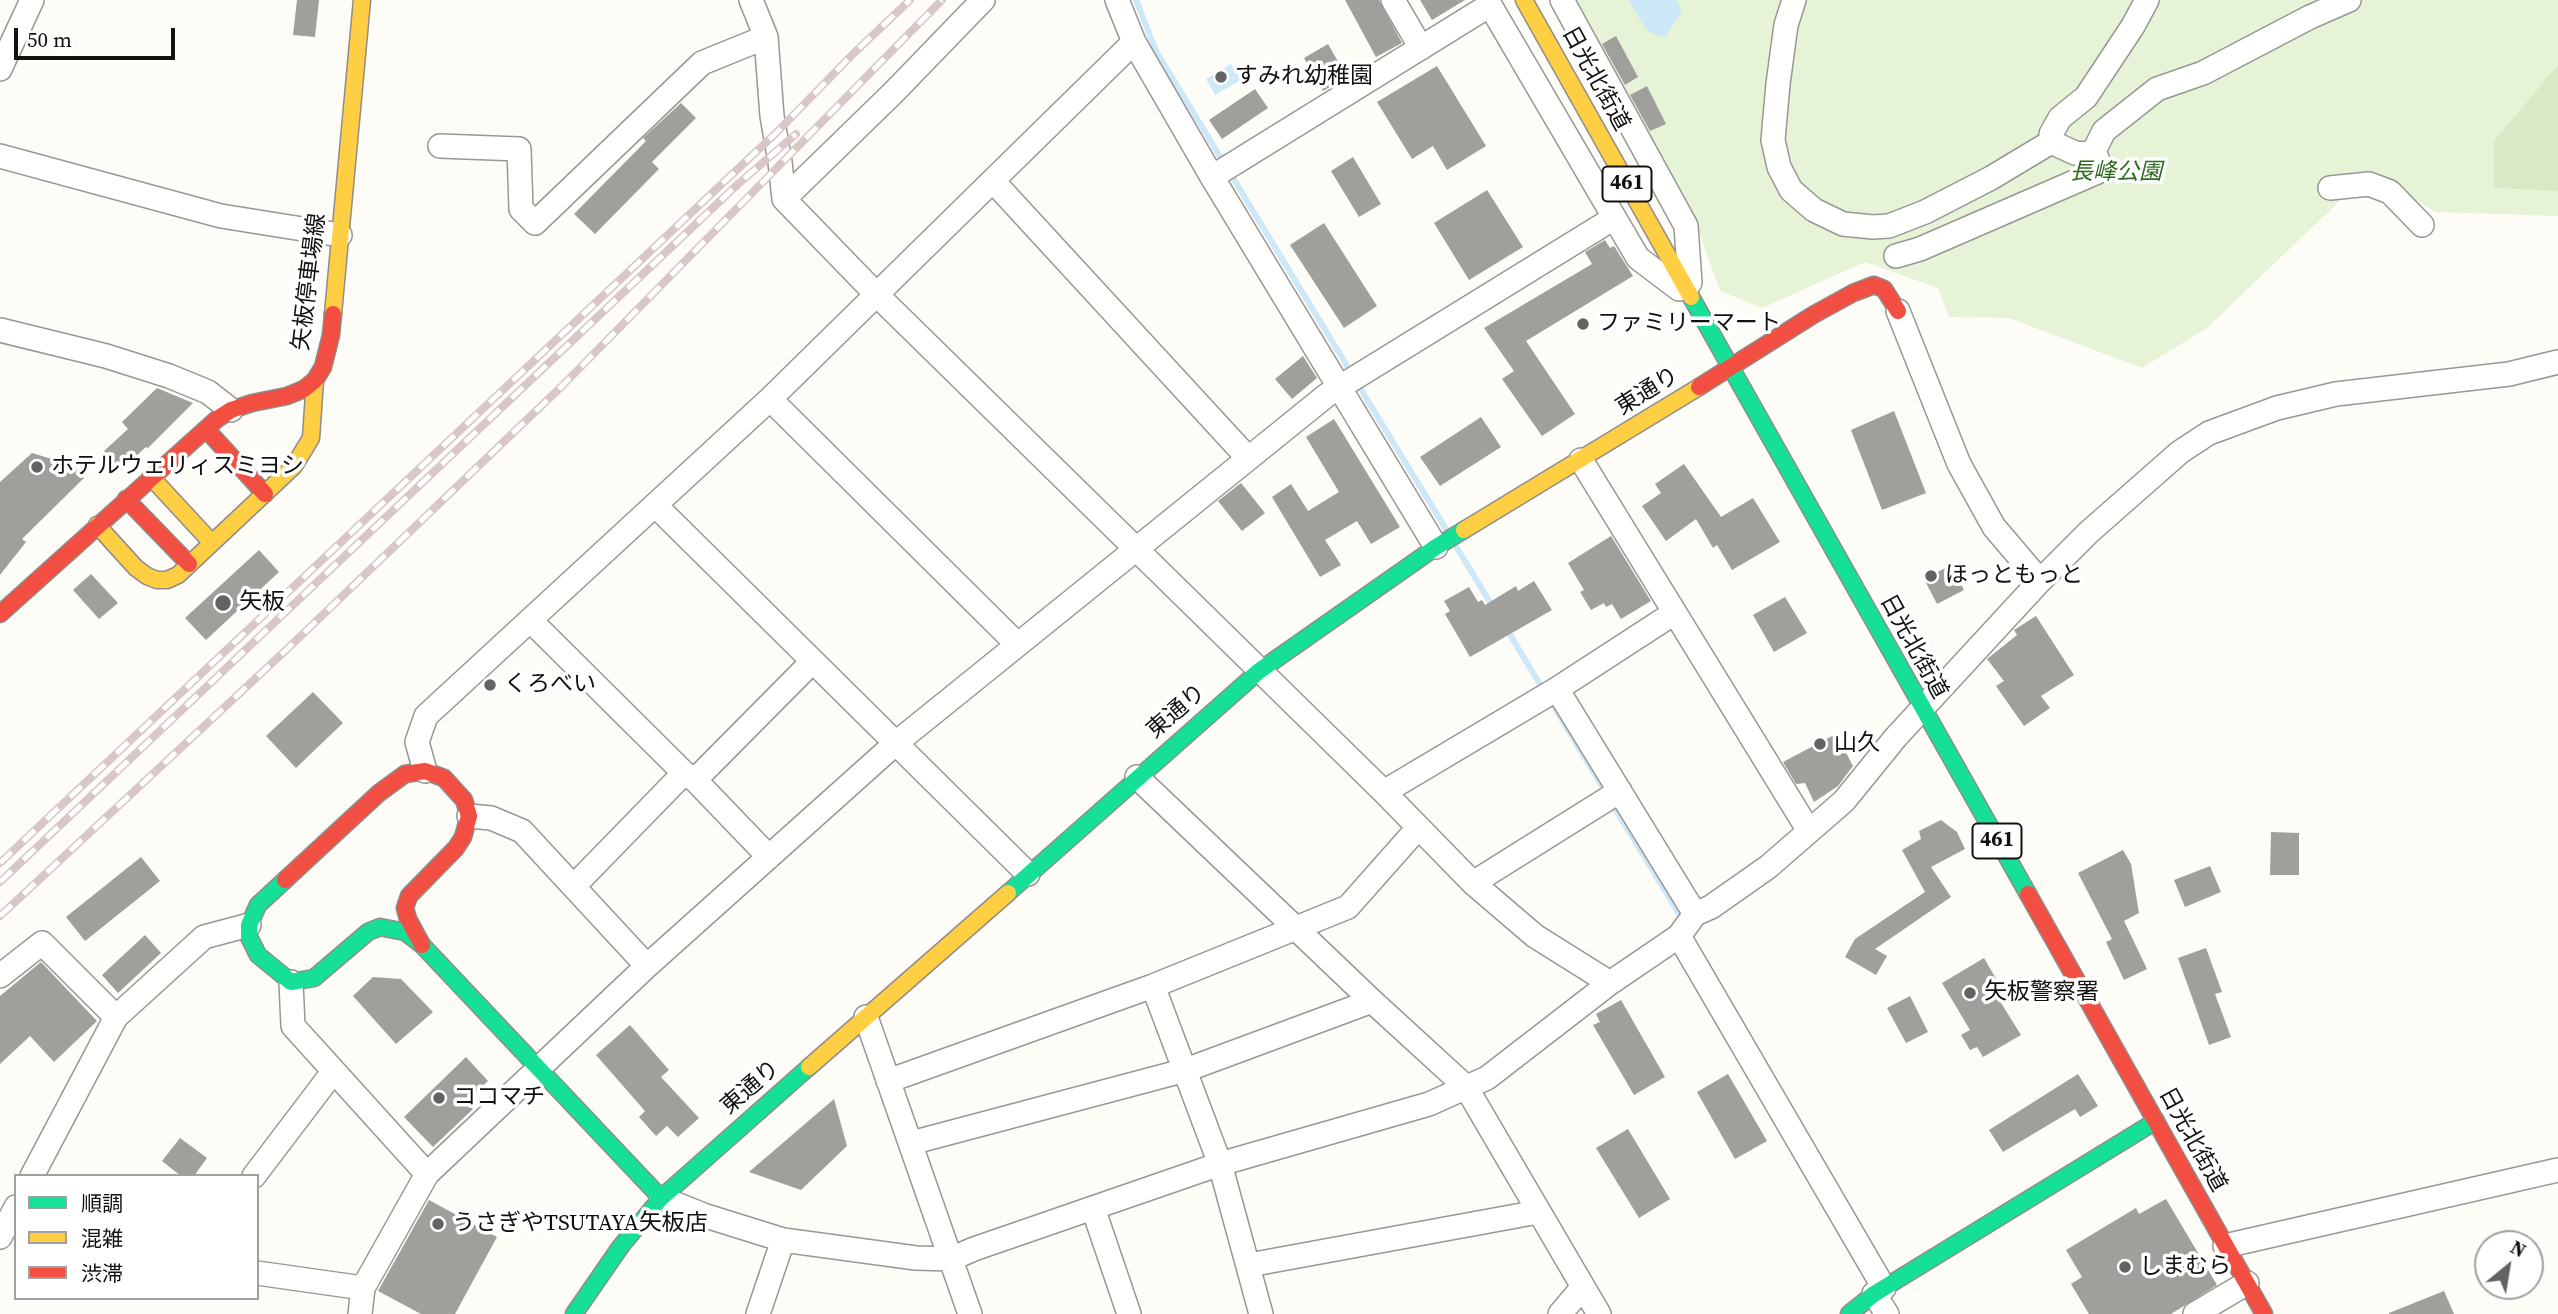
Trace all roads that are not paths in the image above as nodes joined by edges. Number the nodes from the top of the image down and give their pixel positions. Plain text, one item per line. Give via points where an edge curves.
1 (33, 0) edge
2 (362, 0) edge
3 (751, 0) edge
4 (983, 0) edge
5 (1117, 0) edge
6 (1393, 0) edge
7 (1524, 0) edge
8 (1562, 0) edge
9 (1794, 0) edge
10 (2147, 0) edge
11 (2349, 0) edge
12 (1489, 2) edge
13 (766, 37) junction
14 (1134, 42) junction
15 (1421, 48) junction
16 (0, 69) edge
17 (2051, 142) junction
18 (440, 146) dead end
19 (2094, 151) junction
20 (0, 156) edge
21 (1212, 177) junction
22 (993, 181) junction
23 (2329, 188) dead end
24 (783, 199) junction
25 (1614, 218) junction
26 (2422, 225) dead end
27 (340, 235) junction
28 (1896, 256) dead end
29 (877, 295) junction
30 (1690, 297) junction
31 (1898, 311) joint
32 (0, 330) edge
33 (2558, 362) edge
34 (1731, 368) junction
35 (315, 380) junction
36 (1339, 387) junction
37 (770, 399) junction
38 (231, 410) junction
39 (206, 429) junction
40 (1248, 458) junction
41 (1581, 460) junction
42 (151, 477) junction
43 (132, 494) junction
44 (265, 494) junction
45 (655, 505) junction
46 (123, 519) junction
47 (97, 525) junction
48 (1436, 547) junction
49 (1136, 549) junction
50 (195, 559) junction
51 (2040, 581) junction
52 (3, 608) edge
53 (1674, 613) junction
54 (530, 620) junction
55 (1017, 644) junction
56 (812, 662) junction
57 (1259, 671) junction
58 (1557, 689) junction
59 (1922, 709) junction
60 (896, 743) junction
61 (425, 771) junction
62 (689, 777) junction
63 (1137, 777) junction
64 (1620, 791) junction
65 (1384, 792) junction
66 (469, 817) junction
67 (1417, 829) junction
68 (1809, 831) junction
69 (769, 858) junction
70 (1028, 874) junction
71 (1473, 883) junction
72 (574, 886) junction
73 (1695, 914) junction
74 (248, 925) junction
75 (1296, 928) junction
76 (1679, 936) junction
77 (422, 945) junction
78 (647, 966) junction
79 (0, 976) edge
80 (291, 982) junction
81 (1610, 984) junction
82 (1153, 986) junction
83 (1372, 1001) junction
84 (117, 1017) junction
85 (866, 1017) junction
86 (540, 1069) junction
87 (1186, 1070) junction
88 (333, 1072) junction
89 (888, 1081) junction
90 (1466, 1087) junction
91 (2156, 1121) junction
92 (911, 1143) junction
93 (1220, 1164) junction
94 (2558, 1170) edge
95 (33, 1174) edge
96 (256, 1174) edge
97 (427, 1174) junction
98 (661, 1198) junction
99 (1093, 1208) junction
100 (14, 1211) edge
101 (1538, 1212) junction
102 (0, 1237) edge
103 (783, 1240) junction
104 (2225, 1246) junction
105 (951, 1259) junction
106 (1249, 1265) junction
107 (259, 1273) edge
108 (2247, 1283) junction
109 (1583, 1287) junction
110 (363, 1288) junction
111 (1879, 1291) junction
112 (360, 1314) edge
113 (574, 1314) edge
114 (758, 1314) edge
115 (970, 1314) edge
116 (1129, 1314) edge
117 (1261, 1314) edge
118 (1560, 1314) edge
119 (1599, 1314) edge
120 (1849, 1314) edge
121 (1887, 1314) edge
122 (2195, 1314) edge
123 (2264, 1314) edge

1 - 16 street
2 - 27 main road, 矢板停車場線
3 - 13 street
4 - 24 street
5 - 14 street
6 - 15 street
7 - 30 main road, 日光北街道 / 461
8 - 30 street via 1686,226
9 - 17 street via 1777,83 1773,140 1779,167 1791,190 1814,210 1843,224 1889,226 1991,178
10 - 17 street via 2086,96 2054,126
11 - 19 street via 2184,81 2157,89 2104,131
12 - 15 street
12 - 25 street
13 - 18 street via 702,63 536,223 521,209 519,149
13 - 24 street
14 - 21 street
14 - 22 street
15 - 21 street
17 - 19 street via 2076,153
19 - 28 street via 2102,170
20 - 27 street via 221,216
21 - 36 street
22 - 29 street
22 - 40 street
23 - 26 street via 2369,184 2380,188 2390,192
24 - 29 street
25 - 30 street via 1638,258
25 - 36 street
27 - 35 main road, 矢板停車場線 via 328,352
29 - 37 street
29 - 49 street
30 - 34 main road, 日光北街道 / 461
31 - 34 main road, 東通り via 1884,289 1874,285 1813,315
31 - 51 street via 1959,464 1994,527
32 - 38 street via 169,376 208,393
33 - 51 street via 2509,374 2336,394 2277,408 2209,433 2180,452
34 - 41 main road, 東通り
34 - 59 main road, 日光北街道 / 461
35 - 38 main road, 矢板停車場線 via 287,396
35 - 44 main road via 311,438 294,466
36 - 40 street
36 - 48 street
37 - 45 street
37 - 55 street
38 - 39 main road, 矢板停車場線
39 - 42 main road, 矢板停車場線
39 - 44 main road
40 - 49 street
41 - 48 main road, 東通り
41 - 53 street
42 - 43 main road, 矢板停車場線
42 - 50 main road
43 - 46 main road, 矢板停車場線
43 - 50 main road
44 - 50 main road
45 - 54 street
45 - 56 street
46 - 47 main road, 矢板停車場線
46 - 50 main road
47 - 50 main road via 136,568 157,580 167,580
47 - 52 main road, 矢板停車場線
48 - 57 main road, 東通り
49 - 55 street
49 - 57 street
51 - 59 street
53 - 58 street
53 - 68 street
54 - 61 street via 426,716 417,741
54 - 62 street
55 - 60 street
56 - 60 street
56 - 62 street
57 - 63 main road, 東通り
57 - 65 street
58 - 64 street
58 - 65 street
59 - 68 street via 1844,801
59 - 91 main road, 日光北街道 / 461
60 - 69 street
60 - 70 street
61 - 66 main road via 444,778 464,800
61 - 74 main road via 405,774 379,793 258,905
62 - 69 street
62 - 72 street
63 - 70 main road, 東通り
63 - 75 street
64 - 71 street
64 - 73 street
65 - 67 street
66 - 72 street via 491,818 522,831
66 - 77 main road via 456,848 409,896 405,908
67 - 71 street
67 - 75 street via 1348,907
68 - 73 street via 1768,866
69 - 78 street
70 - 85 main road, 東通り
71 - 81 street via 1535,936
72 - 78 street
73 - 76 street
74 - 80 main road via 257,955
74 - 84 street via 204,937
75 - 82 street
75 - 83 street
76 - 81 street
76 - 111 street
77 - 80 main road via 405,932 380,927 314,978
77 - 86 main road
78 - 86 street
79 - 84 street via 42,943
80 - 88 street via 293,1026
81 - 90 street via 1487,1078
82 - 87 street
82 - 89 street
83 - 87 street
83 - 90 street
84 - 95 street
85 - 89 street
85 - 98 main road, 東通り
86 - 97 street
86 - 98 main road
87 - 92 street
87 - 93 street
88 - 96 street
88 - 97 street
89 - 92 street
90 - 93 street via 1429,1104
90 - 101 street
91 - 104 main road, 日光北街道 / 461
91 - 111 main road
92 - 105 street
93 - 99 street
93 - 106 street
94 - 104 street
97 - 110 street
98 - 103 street
98 - 113 main road, 東通り via 621,1245
99 - 105 street
99 - 116 street
100 - 102 street
101 - 106 street
101 - 109 street
103 - 105 street
103 - 114 street
104 - 108 main road, 日光北街道 / 461
105 - 115 street
106 - 117 street
107 - 110 street
108 - 122 street
108 - 123 main road, 日光北街道 / 461
109 - 118 street
109 - 119 street
110 - 112 street
111 - 120 main road
111 - 121 street

